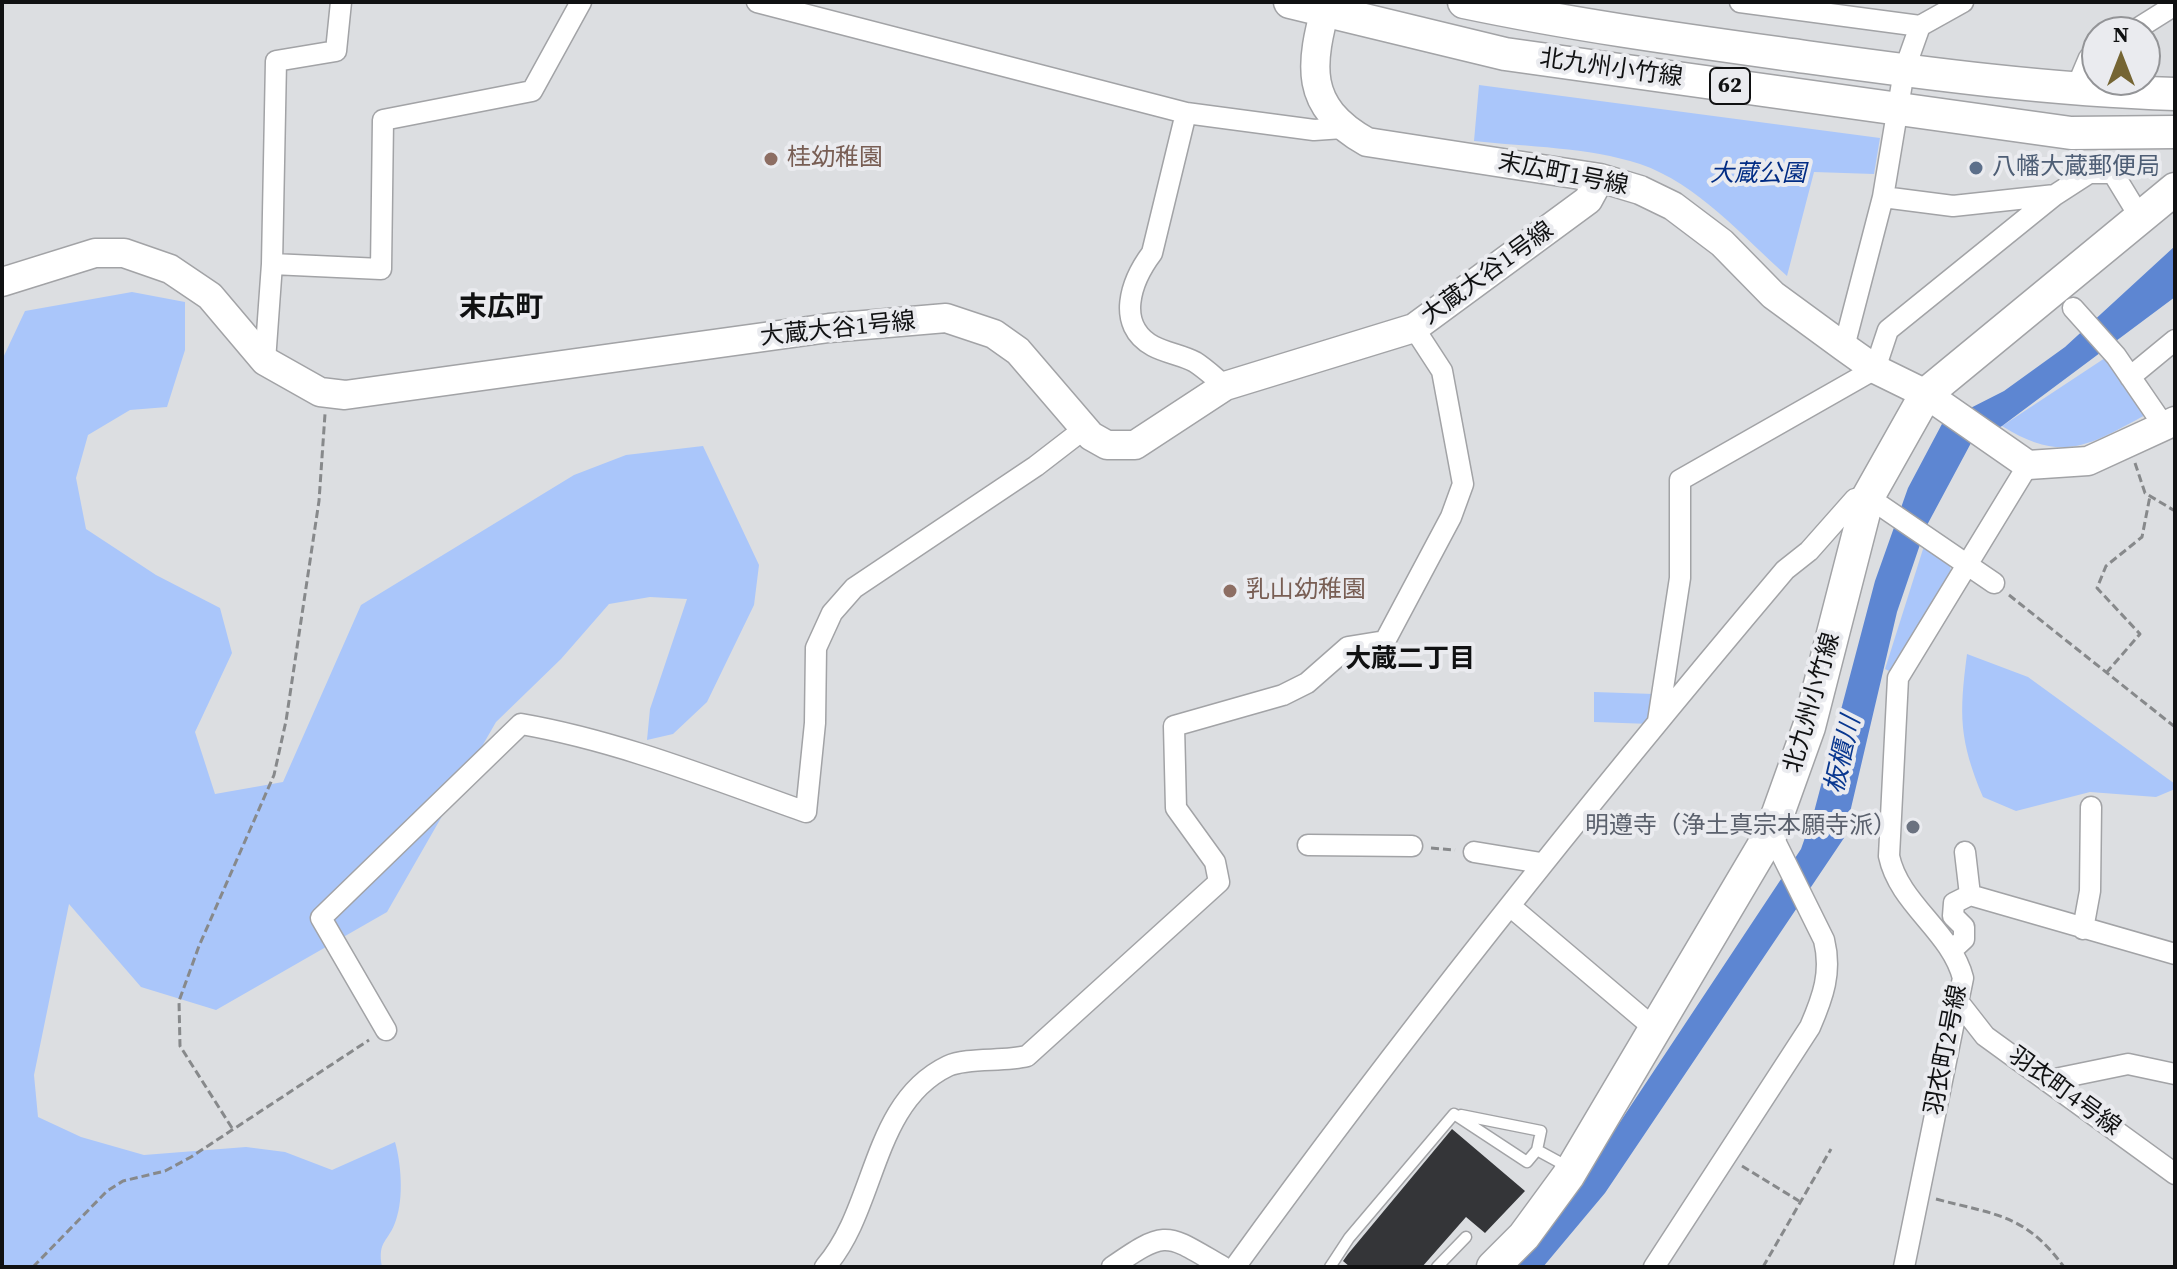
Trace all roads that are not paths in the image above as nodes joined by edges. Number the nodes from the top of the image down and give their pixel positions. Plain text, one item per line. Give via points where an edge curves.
1 (341, 2) edge
2 (581, 2) edge
3 (757, 2) edge
4 (1290, 2) edge
5 (1464, 2) edge
6 (1740, 2) edge
7 (1963, 2) edge
8 (2175, 5) edge
9 (1326, 7) edge
10 (813, 10) edge
11 (2157, 16) edge
12 (1920, 26) junction
13 (1904, 71) junction
14 (2081, 77) edge
15 (2075, 91) junction
16 (2175, 94) edge
17 (1898, 110) junction
18 (1186, 113) junction
19 (1343, 128) junction
20 (2175, 132) edge
21 (1600, 178) junction
22 (2175, 189) edge
23 (2055, 195) junction
24 (1883, 197) junction
25 (2141, 219) junction
26 (272, 264) junction
27 (2, 282) edge
28 (2073, 308) dead end
29 (1414, 328) junction
30 (2175, 340) edge
31 (1844, 347) junction
32 (265, 361) junction
33 (1875, 369) junction
34 (2130, 377) junction
35 (1225, 386) junction
36 (1937, 401) junction
37 (2169, 424) edge
38 (1084, 429) junction
39 (2028, 465) junction
40 (1876, 503) junction
41 (1967, 563) junction
42 (1994, 583) road end
43 (1658, 721) junction
44 (2091, 807) dead end
45 (1308, 845) dead end
46 (1412, 846) road end
47 (1779, 846) junction
48 (1474, 852) road end
49 (1965, 852) dead end
50 (1541, 863) junction
51 (1970, 895) junction
52 (1510, 906) junction
53 (2083, 929) junction
54 (1951, 951) junction
55 (2175, 954) edge
56 (1960, 1004) junction
57 (1654, 1028) junction
58 (386, 1030) road end
59 (2175, 1074) edge
60 (2050, 1080) junction
61 (1454, 1114) junction
62 (1537, 1150) junction
63 (1571, 1169) junction
64 (2175, 1174) edge
65 (1466, 1237) dead end
66 (1332, 1266) edge
67 (825, 1267) edge
68 (1112, 1267) edge
69 (1223, 1267) edge
70 (1235, 1267) edge
71 (1437, 1267) edge
72 (1493, 1267) edge
73 (1654, 1267) edge
74 (1904, 1267) edge

1 - 26 street via 336,51 276,61
2 - 26 street via 532,91 383,120 381,269
3 - 10 street
4 - 9 main road, 北九州小竹線 / 62
5 - 13 main road, 北九州小竹線 / 62 via 1573,25
6 - 12 street
7 - 12 street
8 - 11 street
9 - 17 main road, 北九州小竹線 / 62 via 1505,54
9 - 19 street via 1315,50 1315,82
10 - 18 street
12 - 13 street
13 - 15 main road, 北九州小竹線 / 62
13 - 17 street
14 - 15 street
15 - 16 main road, 北九州小竹線 / 62
17 - 20 main road, 北九州小竹線 / 62 via 2071,133
17 - 24 street
18 - 19 street via 1314,130
18 - 35 street via 1152,253 1130,295 1130,316 1139,336 1194,362
19 - 21 street, 末広町1号線 via 1367,142
21 - 29 street, 大蔵大谷1号線 via 1588,200
21 - 31 street, 末広町1号線 via 1640,190 1699,223 1773,295
22 - 25 main road, 北九州小竹線
23 - 24 street via 1953,206
23 - 25 street via 2089,173 2113,173
23 - 33 street via 1888,330
24 - 31 street
25 - 36 main road, 北九州小竹線
26 - 32 street
27 - 32 street, 大蔵大谷1号線 via 95,253 124,253 170,269 210,296
28 - 34 street
29 - 35 street, 大蔵大谷1号線
29 - 67 street via 1442,371 1463,484 1385,641 1348,647 1307,683 1283,695 1174,726 1176,808 1215,862 1219,882 1027,1056 952,1064 928,1078 901,1107 849,1233
30 - 34 street
31 - 33 street, 末広町1号線
32 - 38 street, 大蔵大谷1号線 via 320,392 345,395 829,328 946,318 994,334 1018,351
33 - 36 street, 末広町1号線
33 - 43 street via 1680,480 1680,578
34 - 37 street
35 - 38 street, 大蔵大谷1号線 via 1135,445 1107,445
36 - 39 street, 末広町1号線
36 - 40 main road, 北九州小竹線
37 - 39 street via 2088,461
38 - 58 street via 854,588 832,613 816,648 806,812 655,760 521,724 321,918
39 - 41 street, 羽衣町2号線
40 - 41 street
40 - 43 street via 1855,499 1785,570
40 - 47 main road, 北九州小竹線
41 - 42 street
41 - 54 street, 羽衣町2号線 via 1898,678 1889,856 1893,876
43 - 50 street
44 - 53 street via 2090,891
45 - 46 street
47 - 57 main road, 北九州小竹線
47 - 73 street via 1824,940 1825,991 1810,1027
48 - 50 street
49 - 51 street
50 - 52 street
51 - 53 street
51 - 54 street via 1954,903 1953,916 1964,927 1964,939
52 - 57 street
52 - 70 street via 1344,1116
53 - 55 street
54 - 56 street, 羽衣町2号線 via 1963,978
56 - 60 street, 羽衣町4号線 via 1985,1036
56 - 74 street, 羽衣町2号線
57 - 63 main road, 北九州小竹線
59 - 60 street via 2128,1064
60 - 64 street, 羽衣町4号線
61 - 62 lane via 1527,1162
61 - 62 lane via 1541,1131
61 - 66 lane via 1349,1238
62 - 63 lane
63 - 72 main road, 北九州小竹線 via 1524,1236
65 - 71 lane
68 - 69 street via 1149,1241 1172,1237

